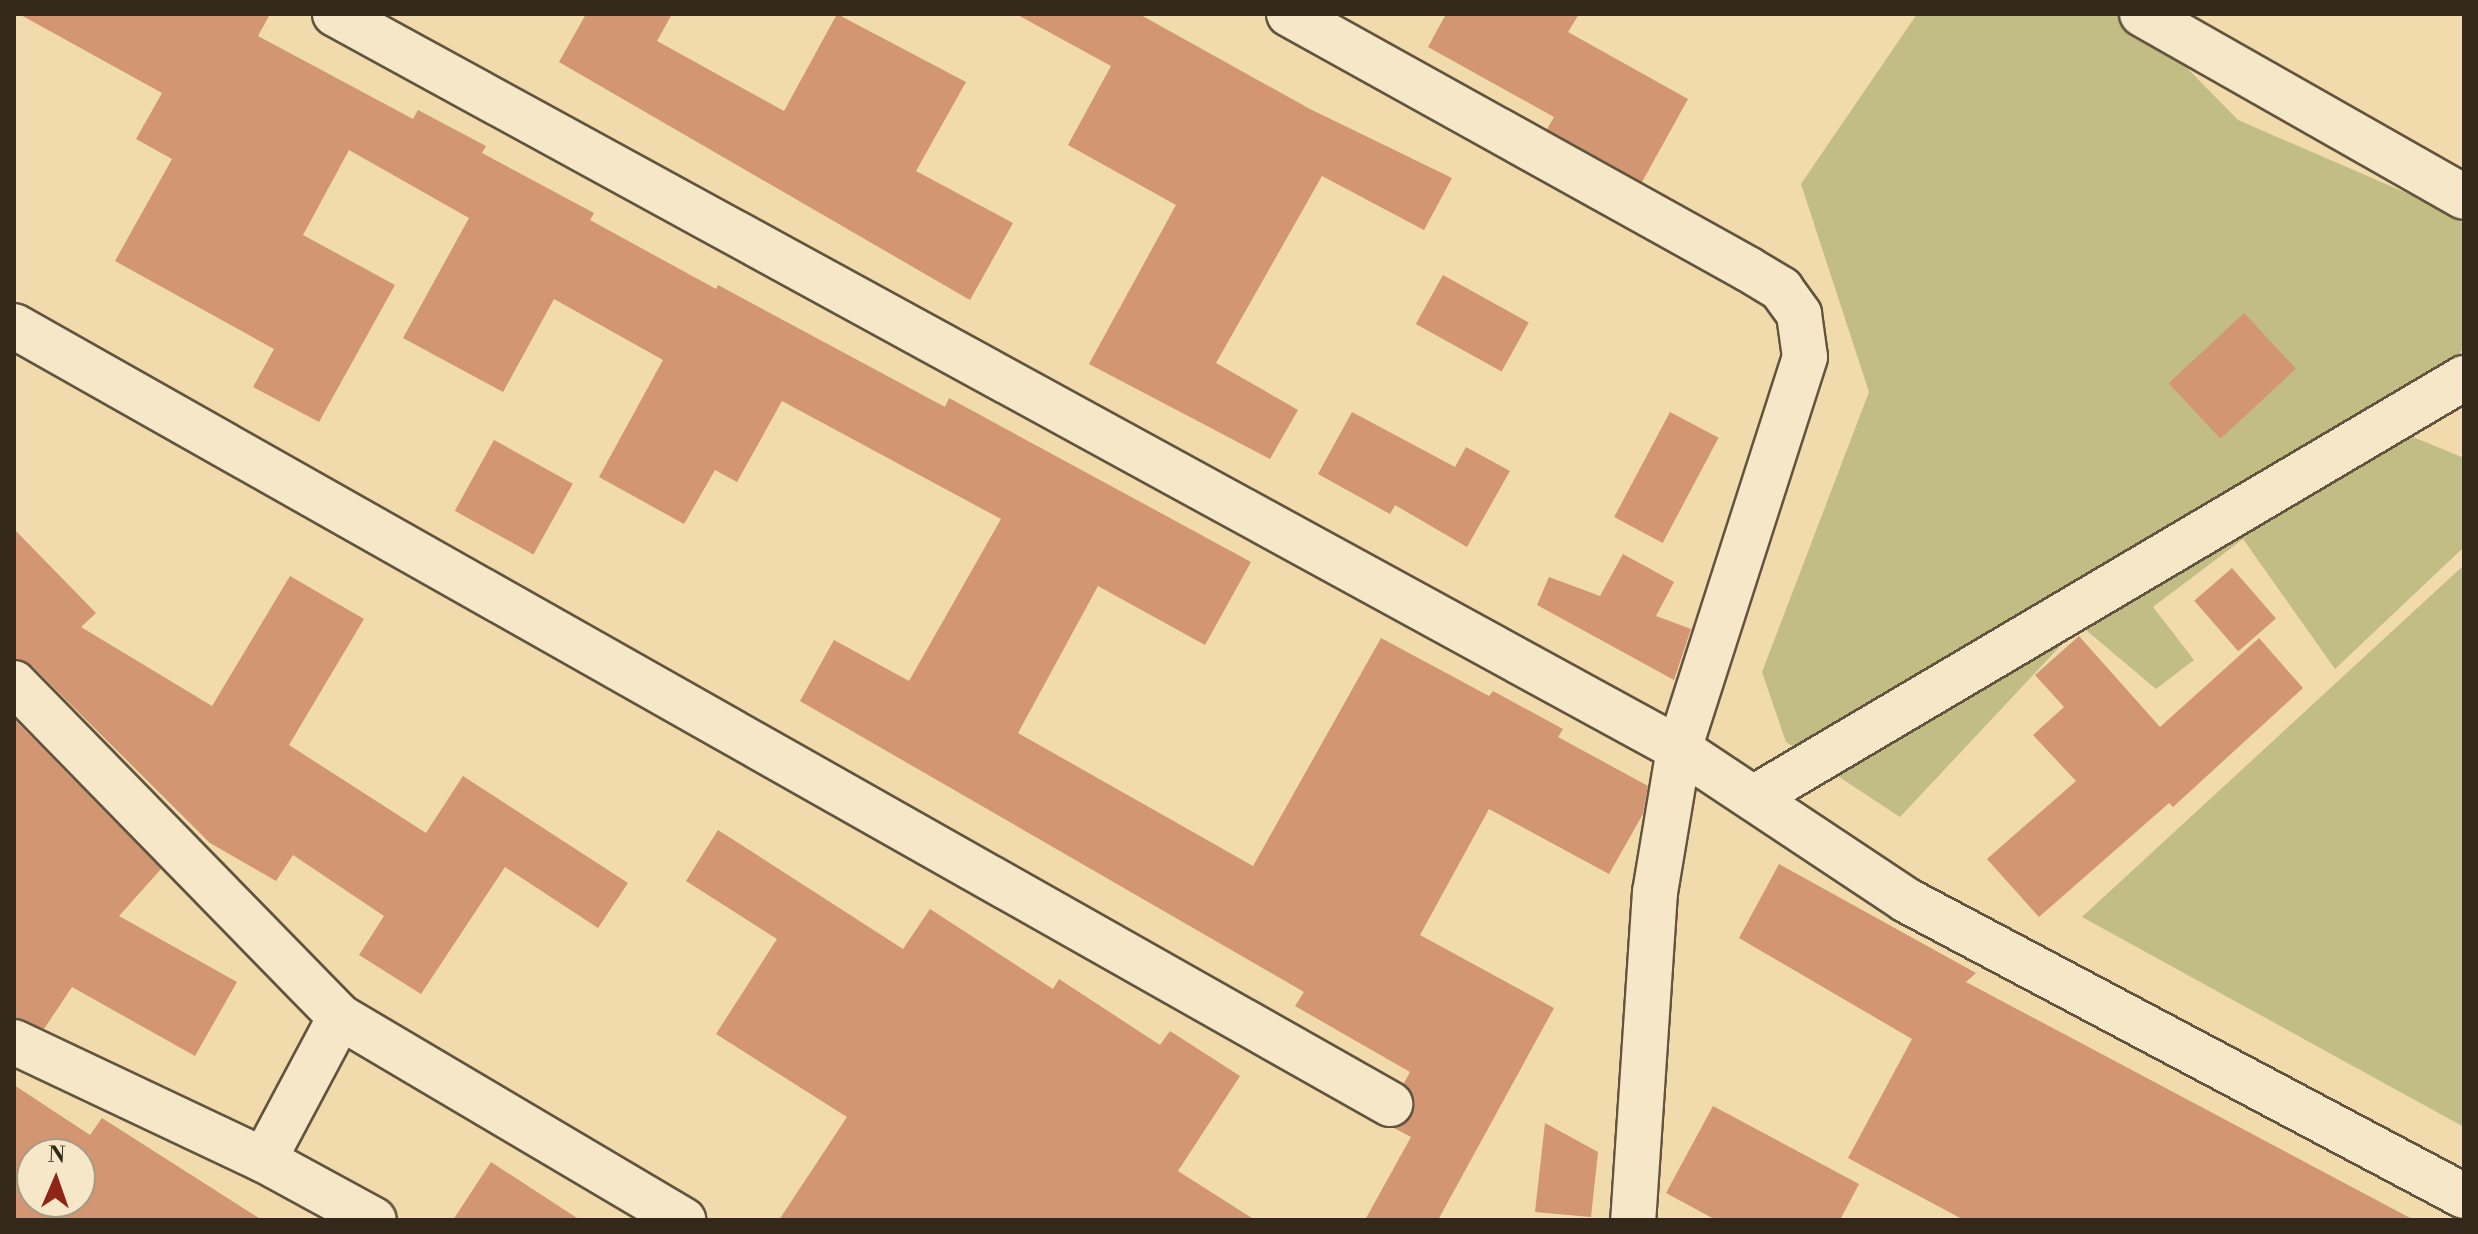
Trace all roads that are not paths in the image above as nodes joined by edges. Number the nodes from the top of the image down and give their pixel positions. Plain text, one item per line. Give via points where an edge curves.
1 (335, 14) edge
2 (1289, 14) edge
3 (2142, 14) edge
4 (2464, 197) edge
5 (14, 326) edge
6 (2464, 378) edge
7 (14, 683) edge
8 (1679, 749) junction
9 (1755, 797) junction
10 (340, 1017) junction
11 (14, 1042) edge
12 (1390, 1104) dead end
13 (264, 1160) junction
14 (2464, 1196) edge
15 (374, 1220) edge
16 (683, 1220) edge
17 (1633, 1220) edge

1 - 8 street
2 - 8 street via 1748,269 1781,289 1799,314 1805,357
3 - 4 street
5 - 12 street
6 - 9 street
7 - 10 street
8 - 9 street
8 - 17 street via 1655,892
9 - 14 street via 1906,900
10 - 13 street
10 - 16 street
11 - 13 street
13 - 15 street

